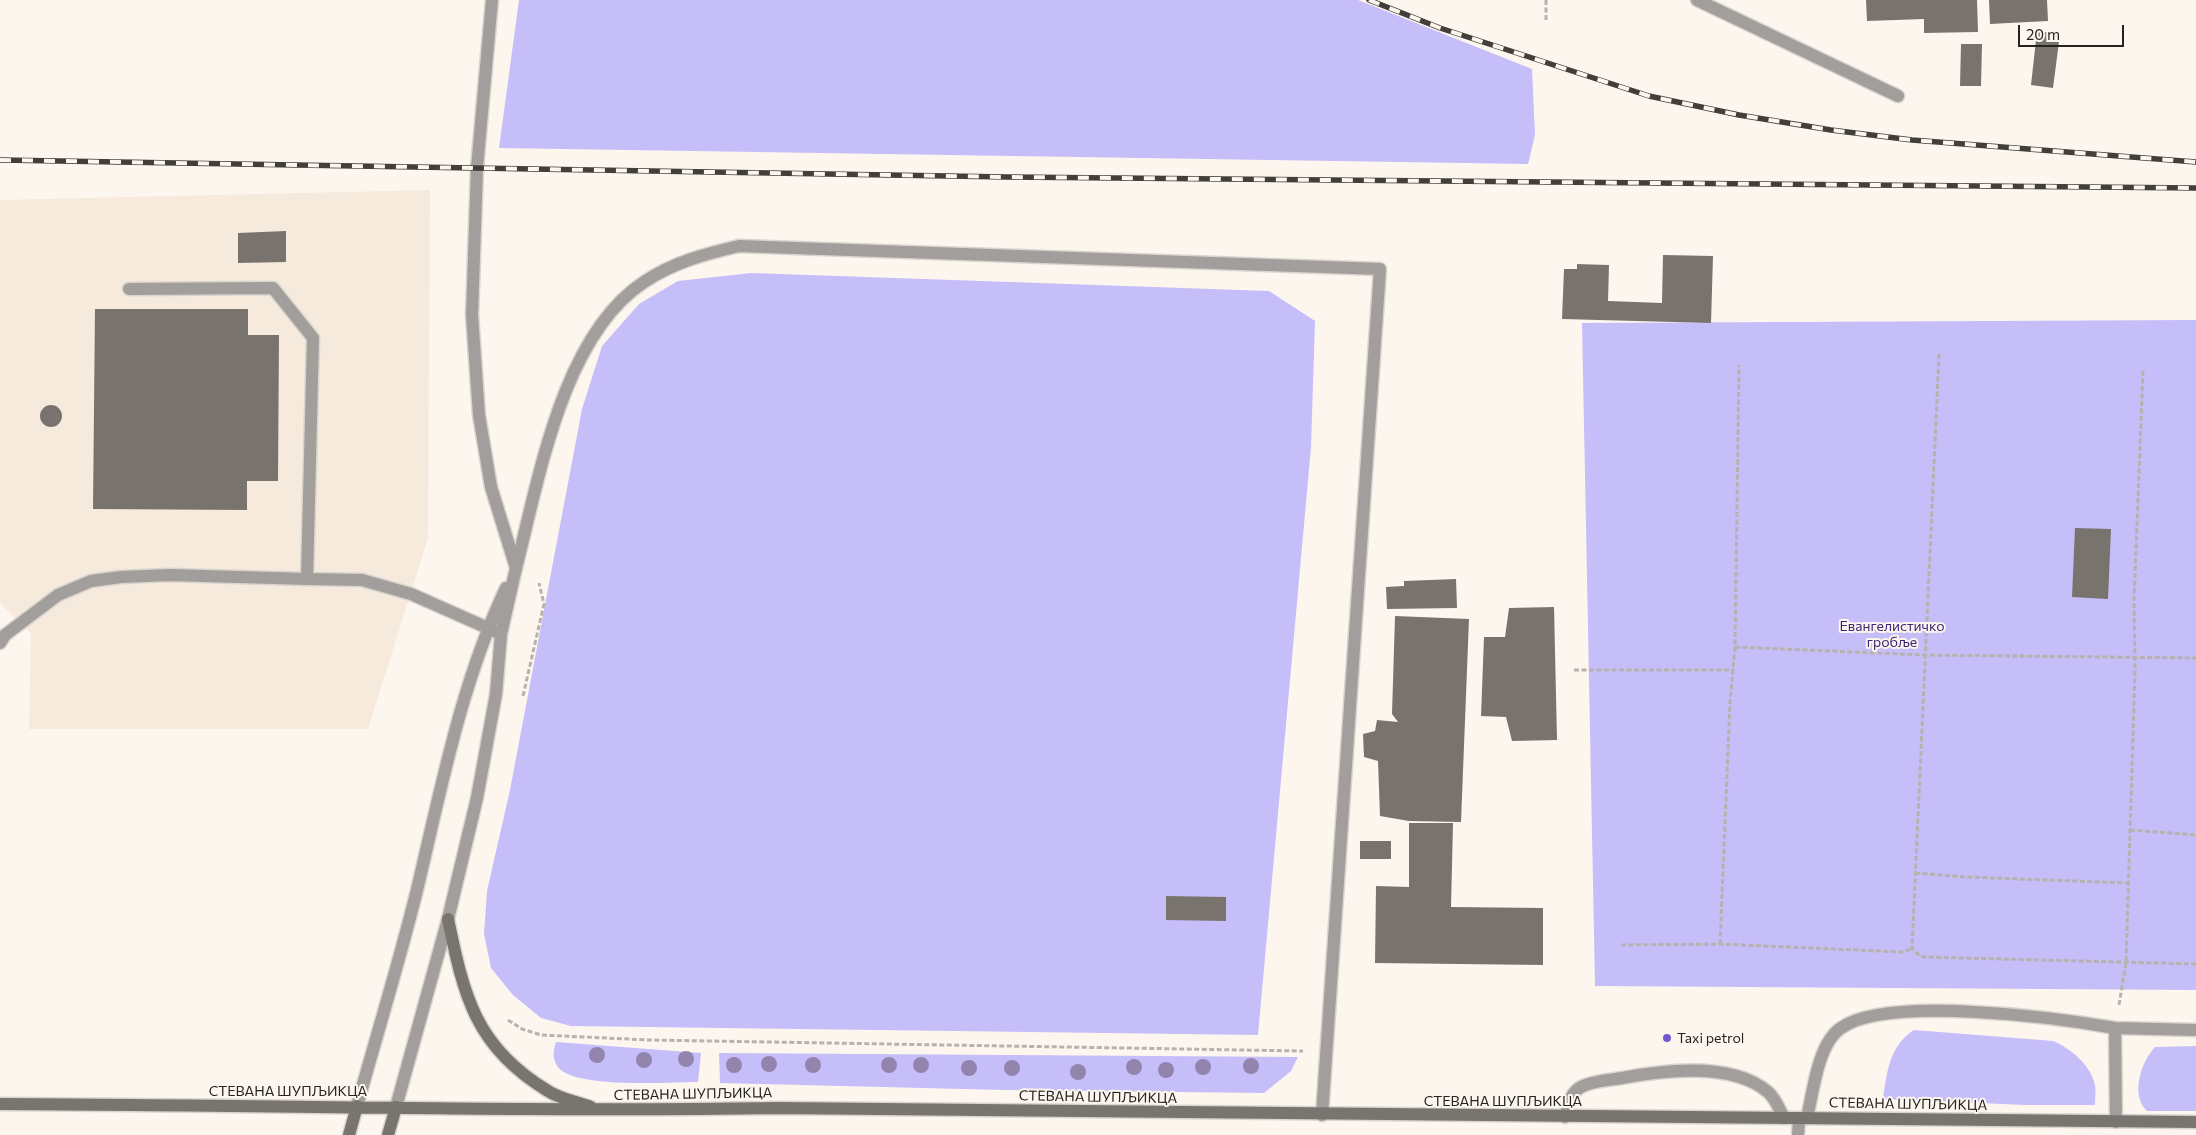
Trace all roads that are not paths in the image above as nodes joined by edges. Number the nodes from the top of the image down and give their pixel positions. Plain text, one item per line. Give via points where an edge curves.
1 (492, 0) edge
2 (1697, 0) edge
3 (1898, 96) dead end
4 (129, 289) dead end
5 (516, 568) junction
6 (307, 579) junction
7 (487, 628) junction
8 (501, 634) junction
9 (0, 643) edge
10 (448, 919) junction
11 (2115, 1028) junction
12 (2196, 1030) edge
13 (0, 1104) edge
14 (357, 1106) junction
15 (396, 1107) junction
16 (603, 1111) junction
17 (1322, 1115) junction
18 (1565, 1117) junction
19 (1784, 1118) junction
20 (1803, 1118) junction
21 (2116, 1122) junction
22 (2196, 1122) edge
23 (348, 1135) edge
24 (388, 1135) edge
25 (1798, 1135) edge

1 - 5 street via 477,168 472,316 479,415 491,487
2 - 3 street
4 - 6 street via 273,288 313,338
5 - 7 street
5 - 8 street
5 - 17 street via 555,420 582,354 610,312 643,282 691,257 739,246 1380,269
6 - 7 street via 362,580 411,594
6 - 9 street via 170,575 91,581 58,595
7 - 8 street
7 - 14 street
8 - 10 street via 496,694 477,798
10 - 15 street
10 - 16 main road via 470,1007 486,1036 513,1065 549,1092
11 - 12 street
11 - 20 street via 2020,1014 1912,1012 1872,1015 1841,1028 1828,1043
11 - 21 street
13 - 14 main road, СТЕВАНА ШУПЉИКЦА
14 - 15 main road, СТЕВАНА ШУПЉИКЦА
14 - 23 main road
15 - 16 main road, СТЕВАНА ШУПЉИКЦА
15 - 24 main road
16 - 17 main road, СТЕВАНА ШУПЉИКЦА via 779,1108
17 - 18 main road, СТЕВАНА ШУПЉИКЦА
18 - 19 main road, СТЕВАНА ШУПЉИКЦА
18 - 19 street via 1570,1099 1581,1087 1633,1076 1702,1070 1734,1076 1767,1092 1776,1101
19 - 20 main road, СТЕВАНА ШУПЉИКЦА
20 - 21 main road, СТЕВАНА ШУПЉИКЦА
20 - 25 street
21 - 22 main road, СТЕВАНА ШУПЉИКЦА

